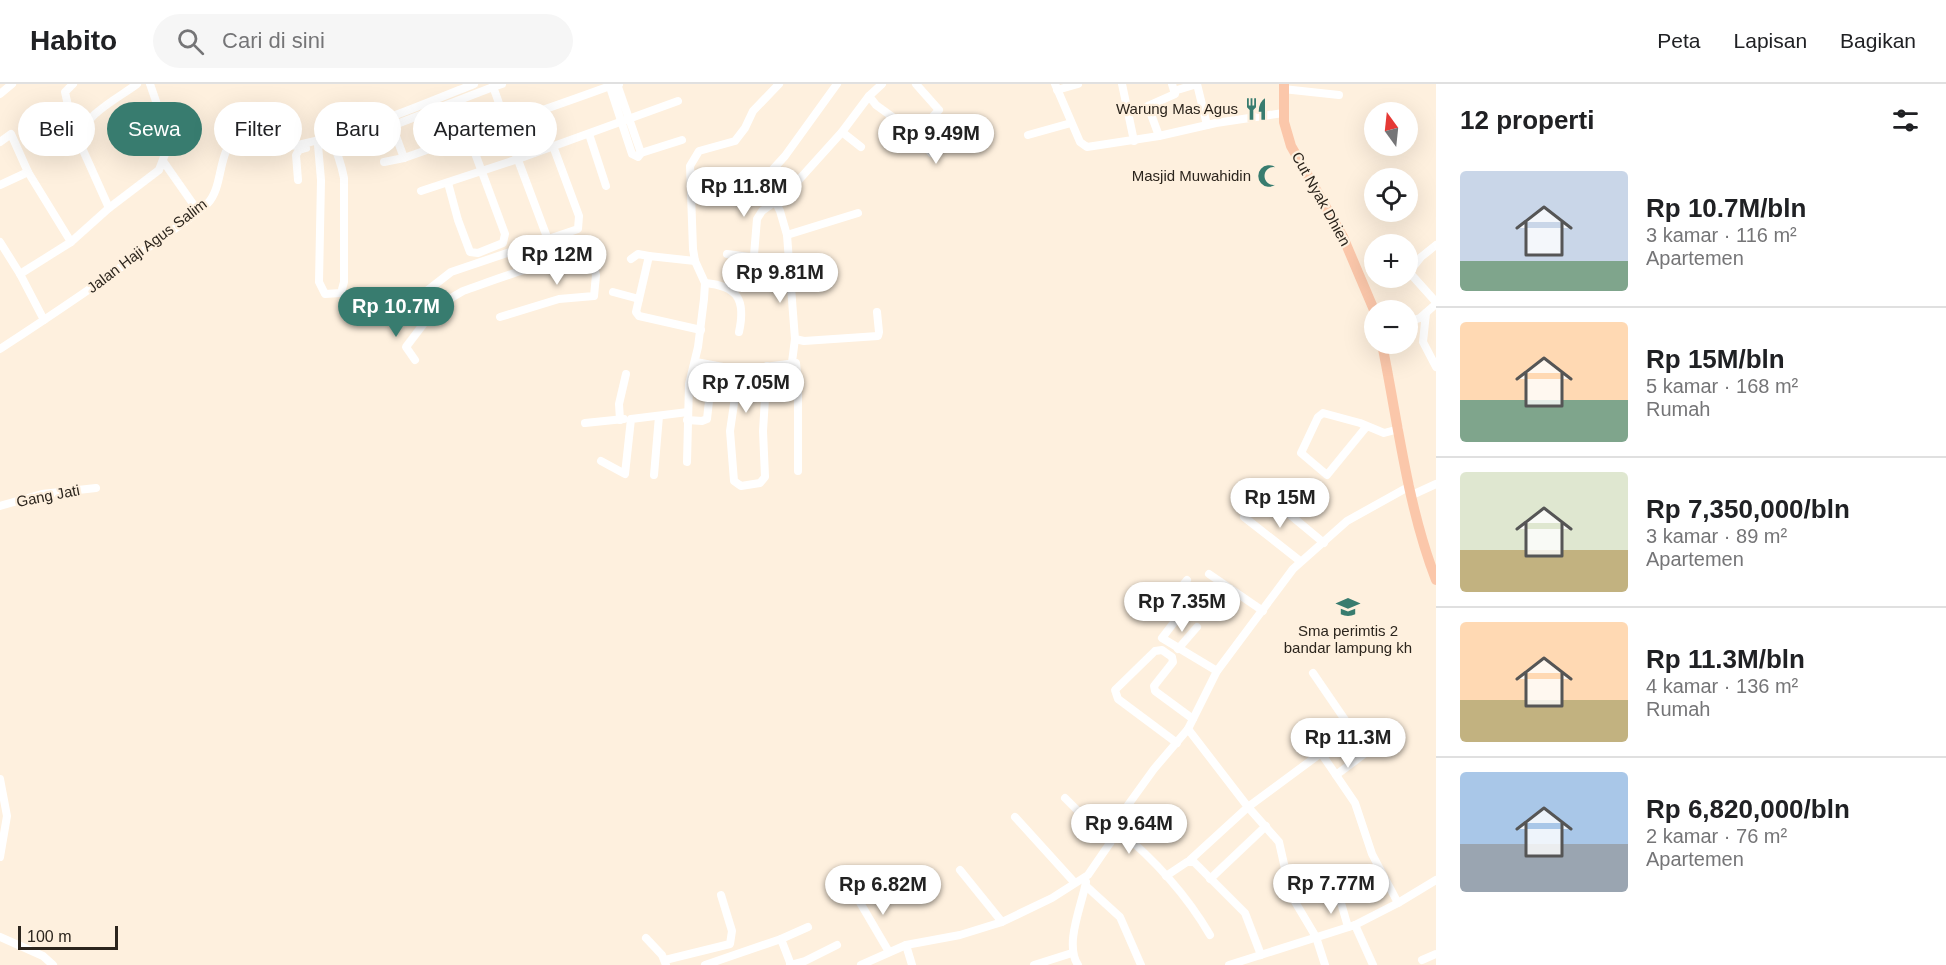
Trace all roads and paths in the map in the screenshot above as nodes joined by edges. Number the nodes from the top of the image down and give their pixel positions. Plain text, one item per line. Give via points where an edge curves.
1 (12, 84) edge
2 (58, 84) edge
3 (74, 84) edge
4 (136, 84) edge
5 (150, 84) edge
6 (474, 84) edge
7 (779, 84) edge
8 (837, 84) edge
9 (882, 84) edge
10 (916, 84) edge
11 (1078, 84) edge
12 (1122, 84) edge
13 (615, 85) edge
14 (498, 86) edge
15 (1056, 87) edge
16 (1173, 87) edge
17 (1284, 87) edge
18 (65, 92) junction
19 (0, 94) edge
20 (1338, 95) dead end
21 (868, 96) junction
22 (678, 101) dead end
23 (67, 102) edge
24 (501, 102) edge
25 (557, 106) edge
26 (401, 112) edge
27 (1283, 113) junction
28 (95, 115) edge
29 (625, 120) junction
30 (1071, 123) junction
31 (1207, 125) junction
32 (958, 130) dead end
33 (842, 132) junction
34 (589, 134) junction
35 (916, 134) junction
36 (1028, 135) dead end
37 (1159, 136) junction
38 (682, 140) dead end
39 (1134, 141) junction
40 (0, 142) edge
41 (314, 142) edge
42 (557, 145) edge
43 (314, 146) edge
44 (861, 147) dead end
45 (413, 155) edge
46 (84, 156) edge
47 (319, 156) edge
48 (337, 156) edge
49 (476, 156) edge
50 (517, 156) edge
51 (526, 156) edge
52 (557, 156) edge
53 (404, 158) junction
54 (518, 159) junction
55 (163, 161) junction
56 (384, 162) dead end
57 (28, 172) junction
58 (482, 172) junction
59 (298, 180) dead end
60 (448, 183) junction
61 (0, 185) edge
62 (606, 186) dead end
63 (421, 191) dead end
64 (776, 202) junction
65 (110, 208) junction
66 (198, 211) junction
67 (858, 213) dead end
68 (787, 235) junction
69 (548, 240) junction
70 (0, 242) edge
71 (71, 242) junction
72 (1436, 245) edge
73 (727, 254) dead end
74 (649, 256) junction
75 (631, 259) dead end
76 (556, 261) junction
77 (695, 261) junction
78 (20, 273) junction
79 (705, 283) junction
80 (613, 292) dead end
81 (639, 299) junction
82 (1370, 300) edge
83 (1436, 303) edge
84 (877, 312) dead end
85 (1426, 313) junction
86 (500, 317) dead end
87 (428, 318) junction
88 (1418, 319) edge
89 (44, 320) junction
90 (701, 330) junction
91 (739, 333) dead end
92 (795, 339) junction
93 (0, 349) edge
94 (1384, 354) edge
95 (415, 360) dead end
96 (696, 362) junction
97 (792, 362) junction
98 (767, 366) junction
99 (1436, 367) edge
100 (739, 370) junction
101 (626, 374) dead end
102 (710, 401) dead end
103 (659, 416) junction
104 (688, 416) junction
105 (631, 418) junction
106 (620, 420) junction
107 (585, 423) dead end
108 (1367, 426) junction
109 (1399, 429) junction
110 (601, 461) dead end
111 (687, 462) dead end
112 (798, 471) dead end
113 (654, 474) dead end
114 (1436, 484) edge
115 (96, 488) dead end
116 (1411, 491) junction
117 (1271, 499) dead end
118 (0, 506) edge
119 (1244, 518) dead end
120 (1324, 543) junction
121 (1300, 561) junction
122 (1209, 574) dead end
123 (1187, 580) dead end
124 (1436, 580) edge
125 (1263, 611) junction
126 (1197, 627) dead end
127 (1178, 649) junction
128 (1217, 671) junction
129 (1313, 673) dead end
130 (1193, 719) junction
131 (1188, 729) junction
132 (1384, 740) dead end
133 (1177, 743) junction
134 (1367, 752) junction
135 (1336, 775) junction
136 (0, 779) edge
137 (1065, 798) dead end
138 (1248, 807) junction
139 (1015, 818) dead end
140 (1266, 826) junction
141 (1116, 828) junction
142 (1110, 843) junction
143 (0, 857) edge
144 (1190, 860) junction
145 (960, 870) dead end
146 (1088, 875) junction
147 (1166, 876) junction
148 (1209, 879) junction
149 (1436, 880) edge
150 (1074, 882) junction
151 (1086, 886) junction
152 (855, 894) dead end
153 (721, 895) dead end
154 (1339, 896) dead end
155 (1398, 903) junction
156 (1002, 922) junction
157 (1352, 926) junction
158 (808, 927) dead end
159 (1210, 935) dead end
160 (0, 937) edge
161 (1316, 937) junction
162 (646, 938) dead end
163 (781, 939) junction
164 (837, 945) dead end
165 (906, 945) junction
166 (889, 952) junction
167 (1072, 952) junction
168 (1436, 954) edge
169 (1261, 955) junction
170 (1422, 960) dead end
171 (1054, 961) edge
172 (666, 963) edge
173 (807, 963) edge
174 (53, 965) edge
175 (705, 965) edge
176 (791, 965) edge
177 (861, 965) edge
178 (912, 965) edge
179 (1034, 965) edge
180 (1078, 965) edge
181 (1142, 965) edge
182 (1229, 965) edge
183 (1325, 965) edge
184 (1372, 965) edge

1 - 19 street
2 - 18 street
3 - 18 street
4 - 28 street
5 - 55 street via 168,136
6 - 26 street, Jalan Haji Agus Salim
7 - 77 street via 753,111 735,141 694,156 690,166
8 - 64 street via 764,179
9 - 21 street
10 - 35 street via 939,110
11 - 15 street
12 - 39 street
13 - 25 street
13 - 29 street
14 - 24 street
14 - 53 street via 394,126
15 - 30 street
16 - 31 street via 1197,84
16 - 37 street via 1172,96 1149,106
17 - 20 street
17 - 27 main road, Cut Nyak Dhien
18 - 23 street
21 - 33 street
21 - 35 street
22 - 29 street
27 - 31 street
27 - 82 main road, Cut Nyak Dhien via 1291,146 1343,237
29 - 34 street
29 - 38 street via 634,157
30 - 36 street
30 - 39 street via 1083,147
31 - 37 street
32 - 35 street via 931,153
33 - 44 street
33 - 64 street
34 - 42 street
34 - 62 street
37 - 39 street
40 - 57 street via 11,134
41 - 66 street, Jalan Haji Agus Salim via 287,146 254,135 236,139 225,155 214,192
43 - 59 street via 297,152
45 - 53 street
46 - 65 street
47 - 48 street via 318,278 321,289 330,295 341,293 344,282 344,178
49 - 58 street
50 - 54 street
51 - 54 street
52 - 69 street via 581,222 579,230
53 - 56 street
54 - 58 street
54 - 69 street
55 - 65 street via 153,177
55 - 66 street
57 - 61 street
57 - 71 street
58 - 60 street
58 - 60 street via 506,239 500,246 472,254
60 - 63 street
64 - 68 street
64 - 73 street via 757,219 754,255
65 - 71 street
66 - 89 street, Jalan Haji Agus Salim
67 - 68 street
68 - 92 street
69 - 76 street
69 - 87 street via 444,275 416,301
70 - 78 street
71 - 78 street
72 - 83 street via 1409,272
74 - 75 street via 638,254
74 - 77 street
74 - 81 street
76 - 86 street via 585,261 594,267 594,296 559,299
76 - 87 street via 463,291
77 - 79 street
78 - 89 street
79 - 90 street
79 - 91 street via 726,286 736,296 743,316
80 - 81 street
81 - 90 street via 639,316
83 - 85 street
84 - 92 street via 878,336
85 - 88 street
85 - 99 street via 1423,342
87 - 95 street via 406,347
89 - 93 street, Jalan Haji Agus Salim
90 - 96 street
92 - 97 street
94 - 109 main road
96 - 100 street
96 - 104 street via 689,384
97 - 98 street
97 - 112 street via 798,368
98 - 100 street
98 - 100 street via 765,477 760,483 741,486 734,481 730,444
101 - 106 street via 619,404
102 - 104 street via 707,419
103 - 104 street
103 - 105 street
103 - 113 street
104 - 111 street
105 - 106 street
105 - 110 street via 627,472 622,474
106 - 107 street
108 - 108 street via 1323,413 1301,453 1327,475
108 - 109 street via 1384,433
109 - 116 main road
114 - 116 street
115 - 118 street, Gang Jati via 42,494
116 - 120 street via 1347,521
116 - 124 main road
117 - 120 street
119 - 121 street
120 - 121 street
121 - 125 street
122 - 125 street
123 - 127 street via 1174,596 1182,612 1162,638
125 - 128 street
126 - 127 street
127 - 128 street
128 - 130 street
129 - 134 street
130 - 131 street
130 - 133 street via 1155,691 1154,686 1173,662 1162,650 1155,651 1115,690 1118,699
131 - 133 street
131 - 138 street
132 - 134 street
133 - 141 street via 1128,805
134 - 135 street
135 - 138 street via 1324,755 1318,754
135 - 155 street via 1355,802 1372,854
136 - 143 street via 7,816
137 - 142 street
138 - 140 street
138 - 144 street
139 - 150 street
140 - 148 street
140 - 161 street via 1282,849 1294,903
141 - 142 street
141 - 147 street
142 - 146 street
144 - 147 street
144 - 148 street
145 - 156 street
146 - 150 street
146 - 151 street
147 - 159 street
148 - 169 street via 1245,913
149 - 155 street
150 - 156 street via 1052,898
151 - 167 street
151 - 181 street via 1120,916
152 - 166 street
153 - 172 street via 732,931 730,944
154 - 157 street
155 - 157 street
156 - 165 street
157 - 161 street
157 - 184 street
158 - 163 street
160 - 174 street via 43,956
161 - 169 street
161 - 183 street
162 - 172 street
163 - 175 street
163 - 176 street
164 - 173 street
165 - 166 street
165 - 178 street
166 - 177 street
167 - 171 street
167 - 180 street
168 - 170 street
169 - 182 street
171 - 179 street
173 - 176 street

